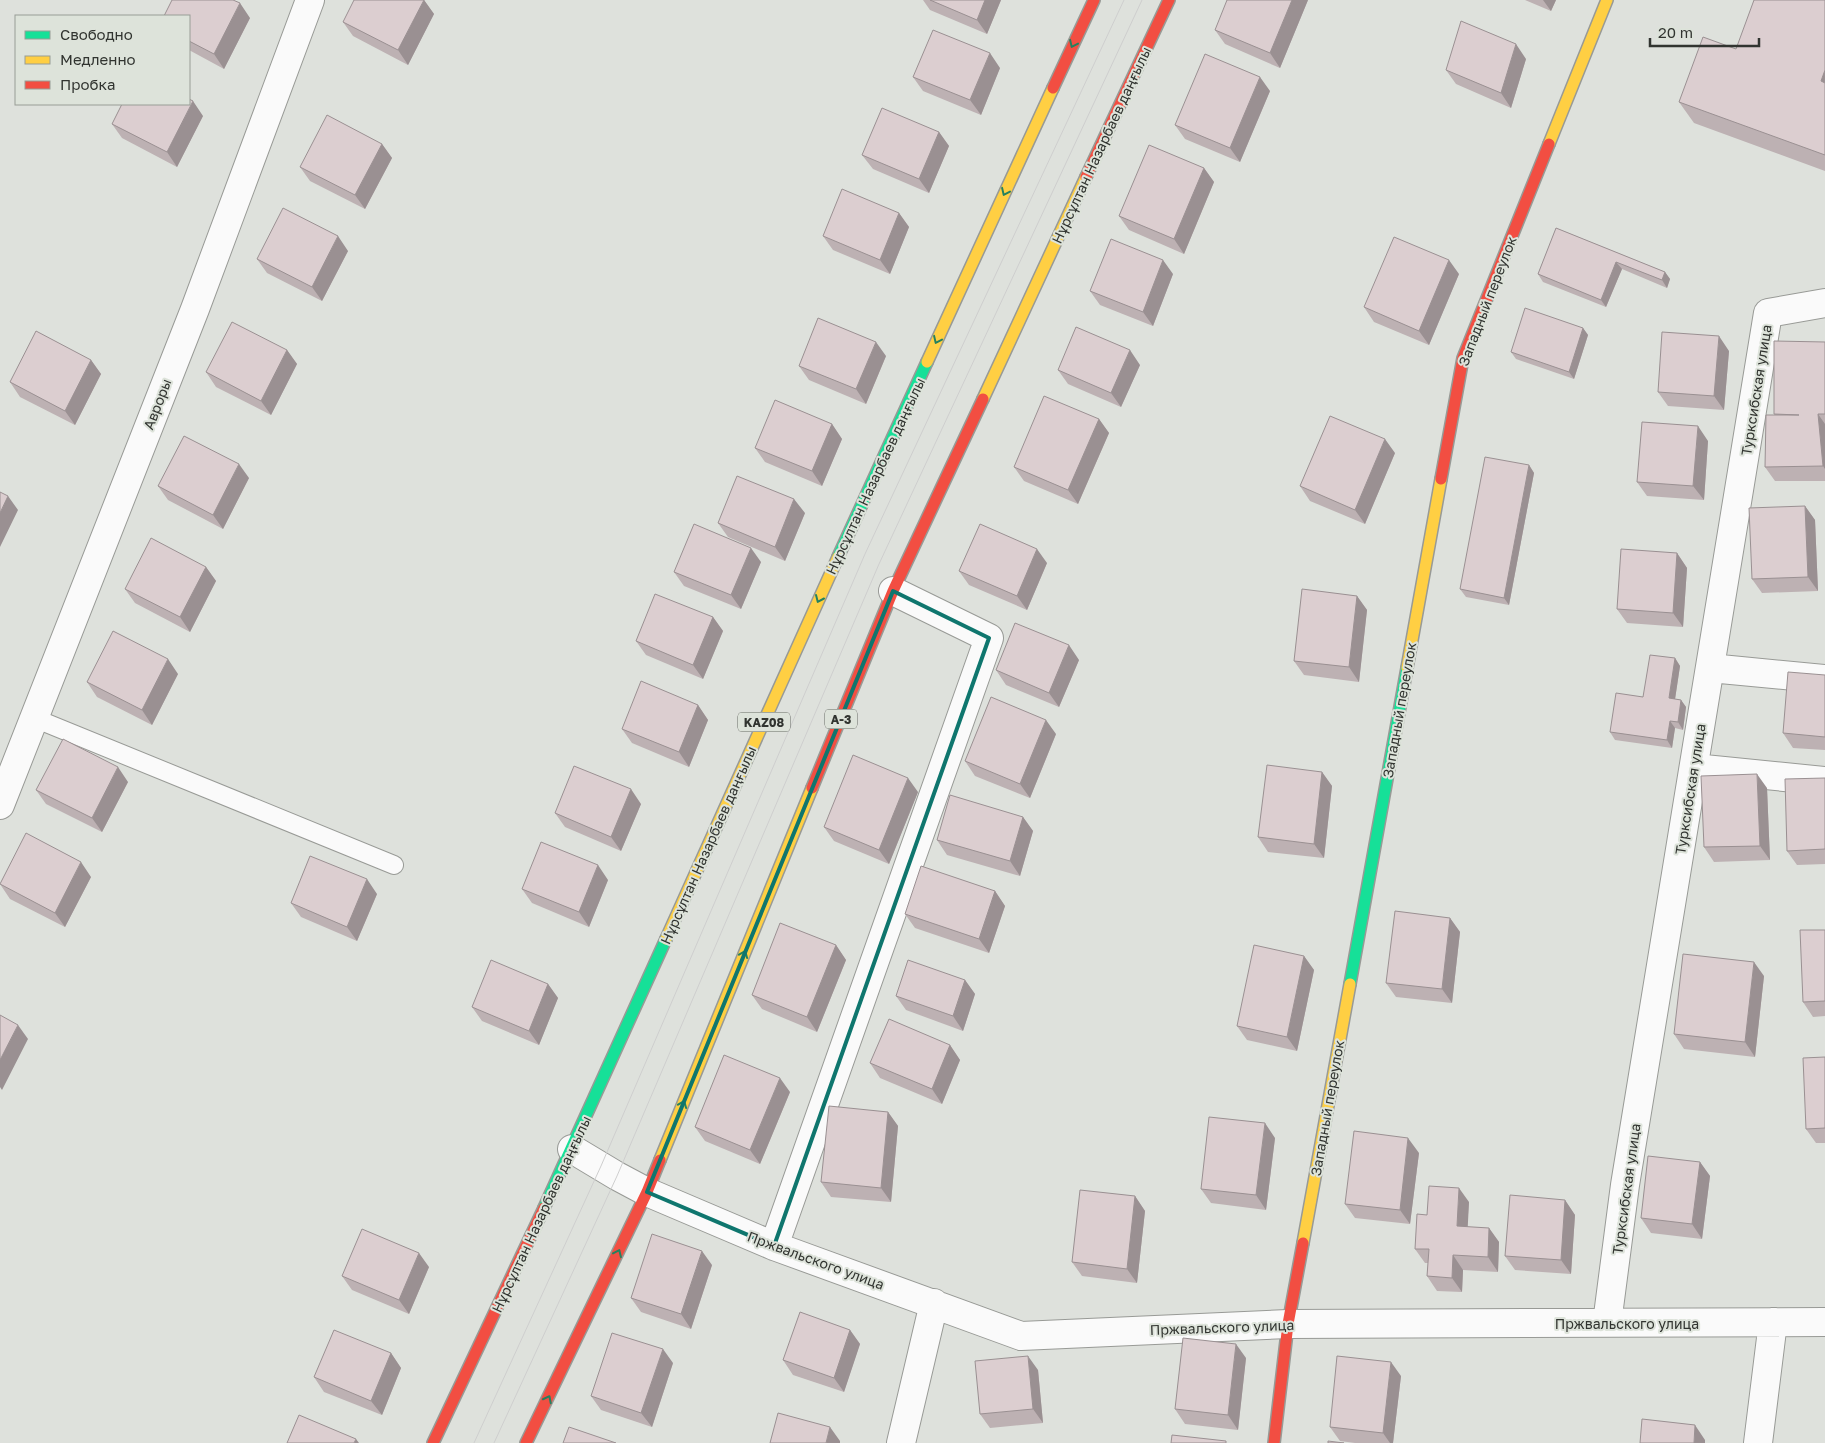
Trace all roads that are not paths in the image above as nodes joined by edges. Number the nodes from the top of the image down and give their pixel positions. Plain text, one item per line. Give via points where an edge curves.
1 (310, 0) edge
2 (1094, 0) edge
3 (1169, 0) edge
4 (1608, 0) edge
5 (1825, 303) edge
6 (893, 592) junction
7 (1710, 668) junction
8 (1825, 679) edge
9 (34, 718) junction
10 (1694, 768) junction
11 (1825, 781) edge
12 (0, 806) edge
13 (394, 865) dead end
14 (572, 1149) junction
15 (647, 1192) junction
16 (774, 1246) junction
17 (934, 1303) junction
18 (1774, 1322) junction
19 (1825, 1322) edge
20 (1608, 1323) junction
21 (1288, 1324) junction
22 (433, 1443) edge
23 (526, 1443) edge
24 (901, 1443) edge
25 (1274, 1443) edge
26 (1758, 1443) edge

1 - 9 street, Авроры via 195,309
2 -> 14 main road, Нұрсұлтан Назарбаев даңғылы / KAZ08 via 841,549
3 - 6 main road, Нұрсұлтан Назарбаев даңғылы / А-3
4 - 21 main road, Западный переулок via 1462,358
5 - 7 street, Турксибская улица via 1768,313
15 -> 6 main road, Нұрсұлтан Назарбаев даңғылы / А-3
6 - 16 street via 989,638
7 - 8 street
7 - 10 street, Турксибская улица
9 - 12 street, Авроры
9 - 13 lane
10 - 11 street
10 - 20 street, Турксибская улица via 1627,1176
14 - 15 street, Пржвальского улица
14 - 22 main road, Нұрсұлтан Назарбаев даңғылы / KAZ08
15 - 16 street, Пржвальского улица
23 -> 15 main road, Нұрсұлтан Назарбаев даңғылы / А-3
16 - 17 street, Пржвальского улица
17 - 21 street, Пржвальского улица via 1021,1336
17 - 24 street
18 - 19 street, Пржвальского улица
18 - 20 street, Пржвальского улица
18 - 26 street
20 - 21 street, Пржвальского улица
21 - 25 main road, Западный переулок

